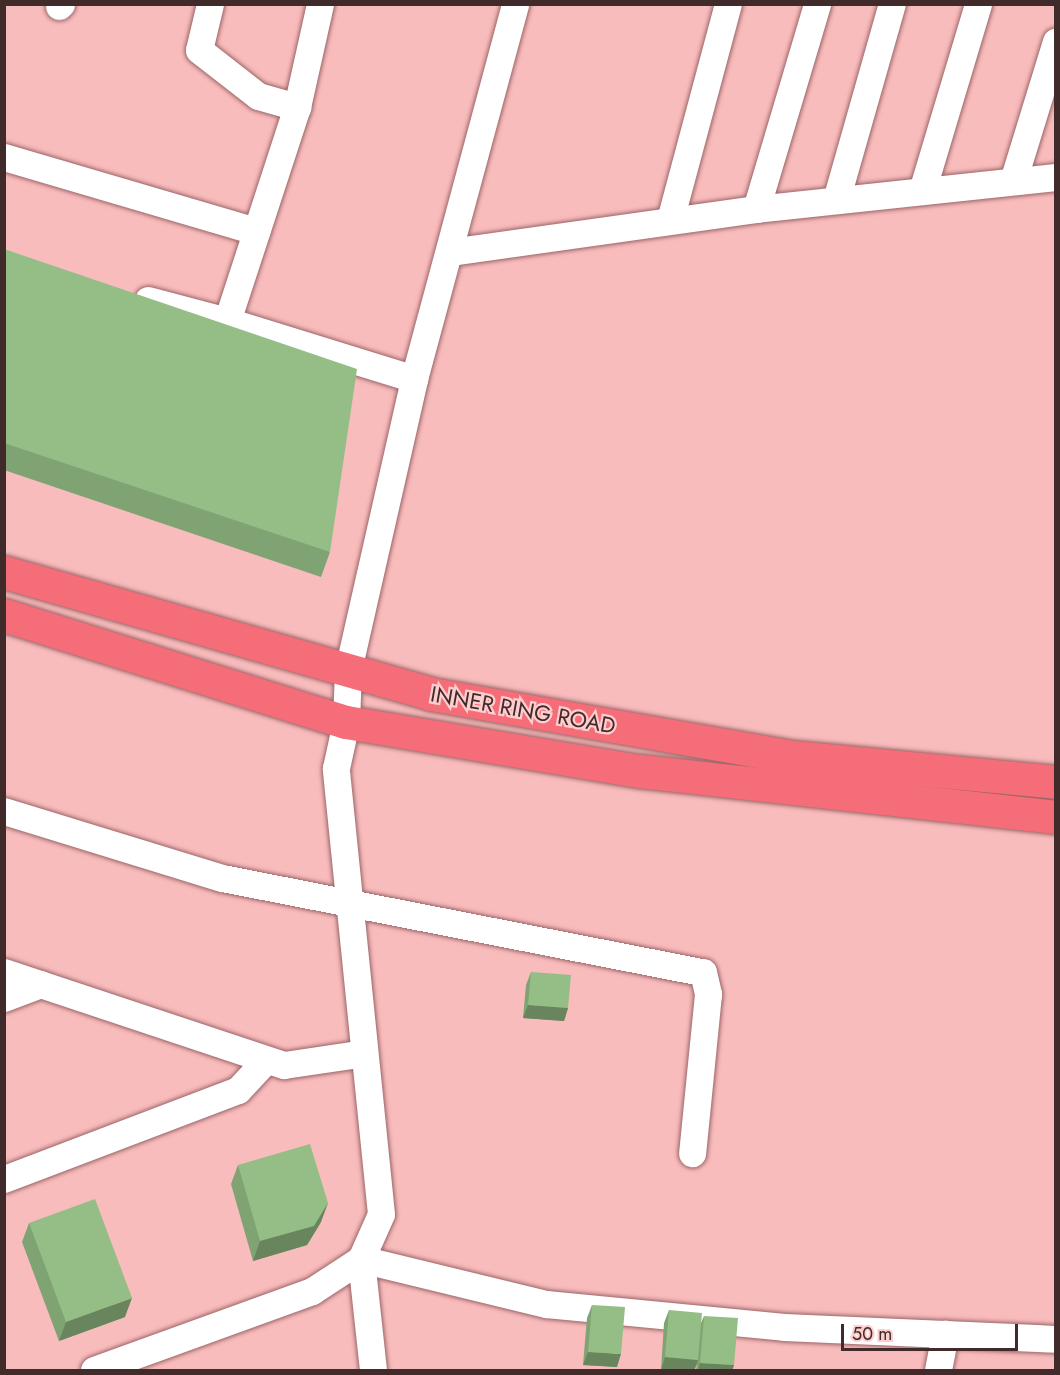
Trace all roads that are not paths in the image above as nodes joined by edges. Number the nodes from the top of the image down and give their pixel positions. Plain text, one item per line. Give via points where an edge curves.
1 (210, 4) edge
2 (320, 4) edge
3 (515, 4) edge
4 (728, 4) edge
5 (817, 4) edge
6 (891, 4) edge
7 (978, 4) edge
8 (1056, 41) edge
9 (297, 107) junction
10 (4, 157) edge
11 (1056, 177) edge
12 (1013, 181) junction
13 (922, 190) junction
14 (836, 200) junction
15 (756, 209) junction
16 (670, 220) junction
17 (256, 231) junction
18 (450, 252) junction
19 (127, 295) edge
20 (227, 321) junction
21 (414, 379) junction
22 (4, 572) edge
23 (4, 615) edge
24 (348, 670) junction
25 (346, 722) junction
26 (1056, 782) edge
27 (4, 811) edge
28 (1056, 817) edge
29 (351, 905) junction
30 (4, 972) edge
31 (40, 984) junction
32 (4, 998) edge
33 (364, 1053) junction
34 (266, 1060) junction
35 (692, 1153) dead end
36 (4, 1179) edge
37 (361, 1259) junction
38 (945, 1335) junction
39 (1056, 1339) edge
40 (94, 1371) edge
41 (373, 1371) edge
42 (938, 1371) edge

1 - 9 street via 199,50 258,96
2 - 9 street
3 - 18 street
4 - 16 street
5 - 15 street
6 - 14 street
7 - 13 street
8 - 12 street
9 - 17 street
10 - 17 street
11 - 12 street
12 - 13 street
13 - 14 street
14 - 15 street
15 - 16 street
16 - 18 street
17 - 20 street
18 - 21 street
19 - 20 street
20 - 21 street
21 - 24 street
22 - 24 highway, INNER RING ROAD
23 - 25 highway, INNER RING ROAD
24 - 25 street
24 - 26 highway, INNER RING ROAD via 431,694 793,757
25 - 28 highway, INNER RING ROAD via 640,771
25 - 29 street via 336,768
27 - 29 street via 222,878
29 - 33 street
29 - 35 street via 703,972 708,994
30 - 31 street
31 - 32 street
31 - 34 street
33 - 34 street via 284,1065
33 - 37 street via 381,1214
34 - 36 street via 238,1090
37 - 38 street via 546,1304
37 - 40 street via 312,1291
37 - 41 street
38 - 39 street
38 - 42 street

